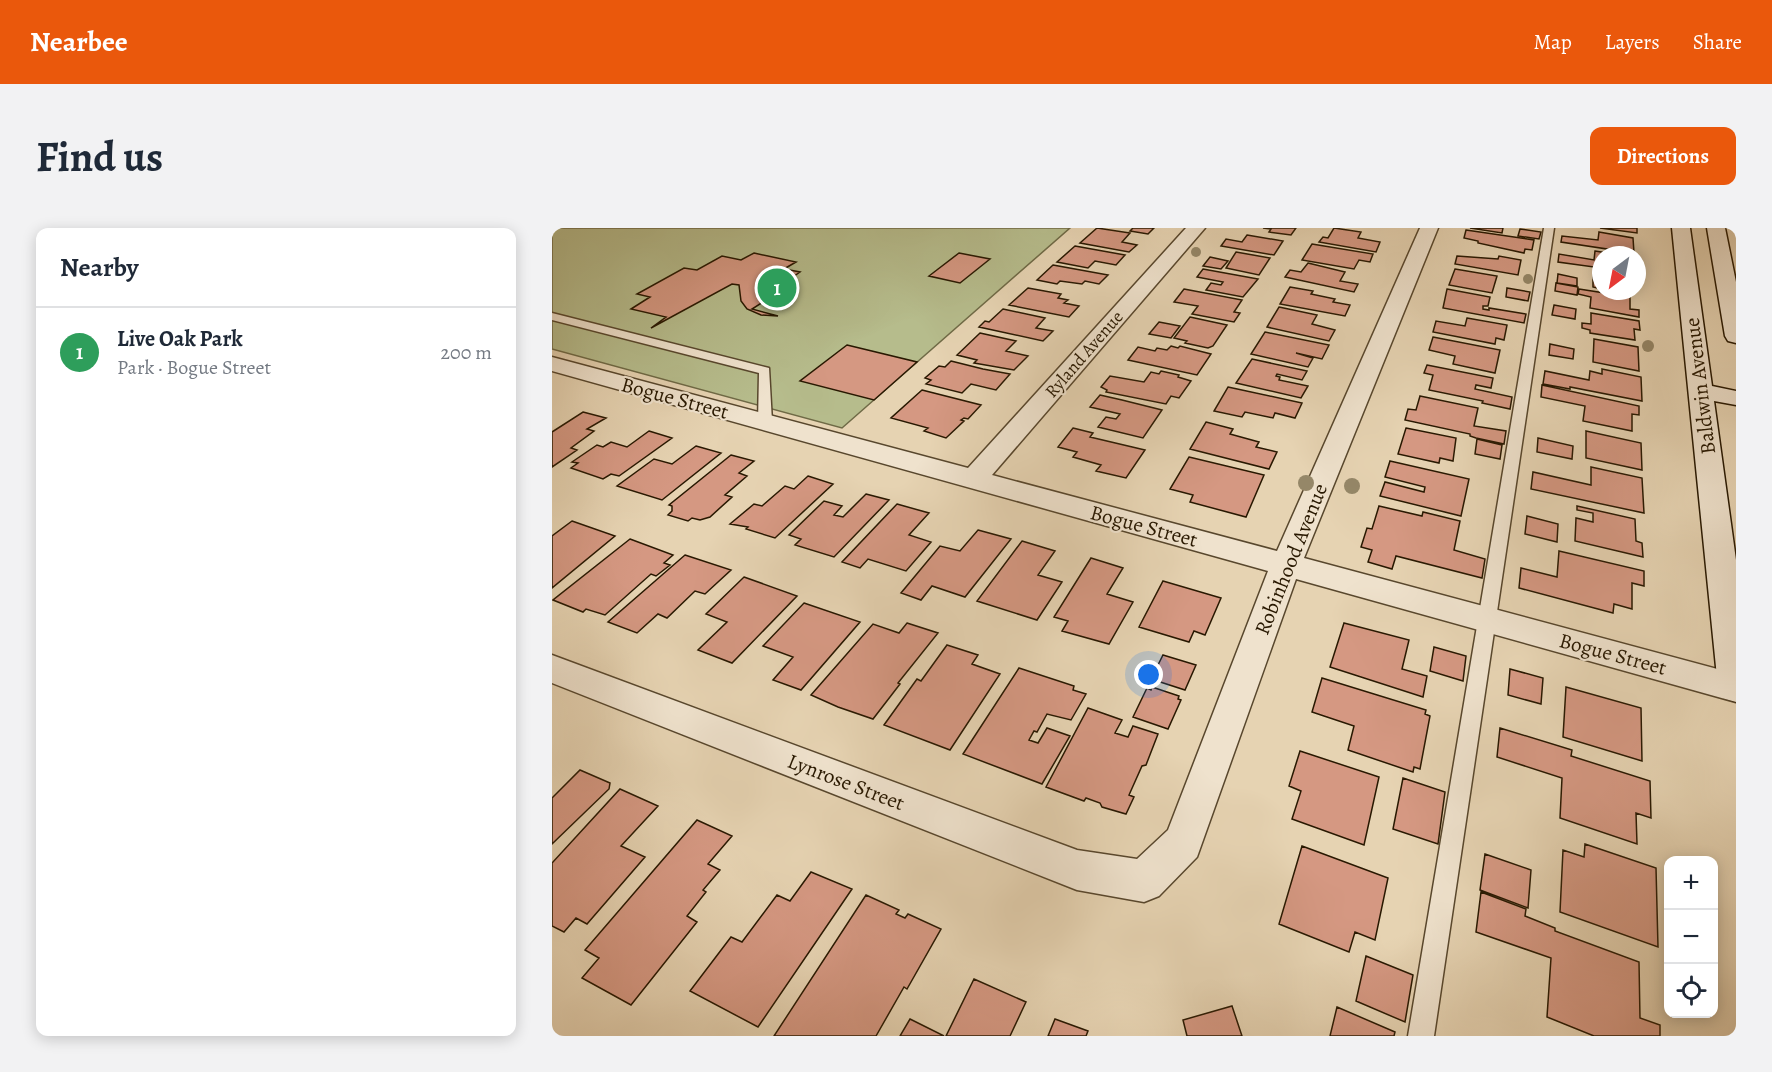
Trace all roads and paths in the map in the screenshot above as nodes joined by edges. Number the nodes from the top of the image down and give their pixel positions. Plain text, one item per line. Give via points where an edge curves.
1 (1196, 228) edge
2 (1429, 228) edge
3 (1549, 228) edge
4 (1681, 228) edge
5 (1716, 228) edge
6 (1730, 266) edge
7 (552, 316) edge
8 (1736, 336) edge
9 (552, 364) edge
10 (1700, 391) junction
11 (1736, 398) edge
12 (765, 422) junction
13 (973, 480) junction
14 (1286, 565) junction
15 (1730, 592) edge
16 (1488, 621) junction
17 (552, 669) edge
18 (1736, 688) edge
19 (1144, 881) joint
20 (1421, 1036) edge

1 - 13 street, Ryland Avenue
2 - 14 street, Robinhood Avenue
3 - 16 lane
4 - 10 street, Baldwin Avenue
5 - 6 street, Baldwin Avenue
6 - 8 street, Baldwin Avenue
7 - 12 lane via 765,371
9 - 12 street, Bogue Street
10 - 11 street
10 - 15 street, Baldwin Avenue
12 - 13 street, Bogue Street
13 - 14 street, Bogue Street
14 - 16 street, Bogue Street
14 - 19 street, Robinhood Avenue via 1183,843
15 - 18 street, Baldwin Avenue
16 - 18 street, Bogue Street
16 - 20 lane
17 - 19 street, Lynrose Street via 1077,870

